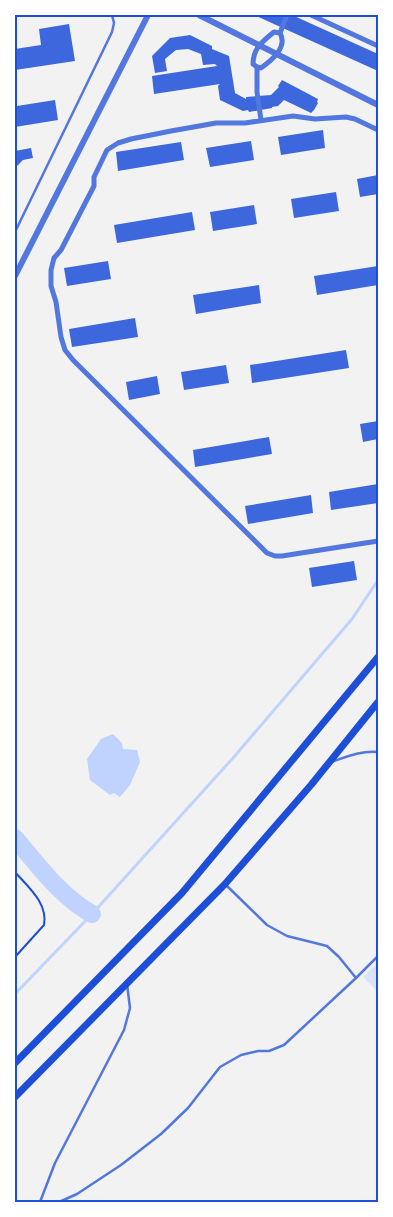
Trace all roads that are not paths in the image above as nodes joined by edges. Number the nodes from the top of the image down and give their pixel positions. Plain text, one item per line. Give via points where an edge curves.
1 (112, 15) edge
2 (148, 15) edge
3 (199, 15) edge
4 (287, 15) edge
5 (311, 15) edge
6 (280, 32) junction
7 (258, 46) junction
8 (378, 46) edge
9 (276, 54) junction
10 (257, 67) junction
11 (378, 105) edge
12 (262, 120) junction
13 (378, 130) edge
14 (15, 232) edge
15 (15, 276) edge
16 (378, 541) edge
17 (378, 657) edge
18 (378, 702) edge
19 (378, 752) edge
20 (328, 764) junction
21 (224, 884) junction
22 (378, 956) edge
23 (356, 978) junction
24 (127, 984) junction
25 (15, 1062) edge
26 (15, 1097) edge
27 (41, 1202) edge
28 (58, 1202) edge

1 - 14 lane via 112,32
2 - 15 street
3 - 7 street
4 - 6 street
5 - 8 street
6 - 7 street via 274,32
6 - 9 street via 283,45
7 - 9 street
7 - 10 street via 253,58
9 - 10 street via 261,68
9 - 11 street
10 - 12 street
12 - 13 street via 293,116 315,119 346,117
12 - 16 street via 216,123 171,131 131,139 107,150 94,177 94,186 54,258 51,270 61,337 73,360 267,553 282,556
17 - 25 main road via 182,893
18 - 20 main road
19 - 20 lane via 351,755
20 - 21 main road
21 - 23 lane via 267,925 287,936 326,946 340,957
21 - 24 main road
22 - 23 lane
23 - 28 lane via 284,1045 241,1055 220,1067 188,1108 161,1134 121,1165
24 - 26 main road
24 - 27 lane via 130,1008 124,1030 55,1163

